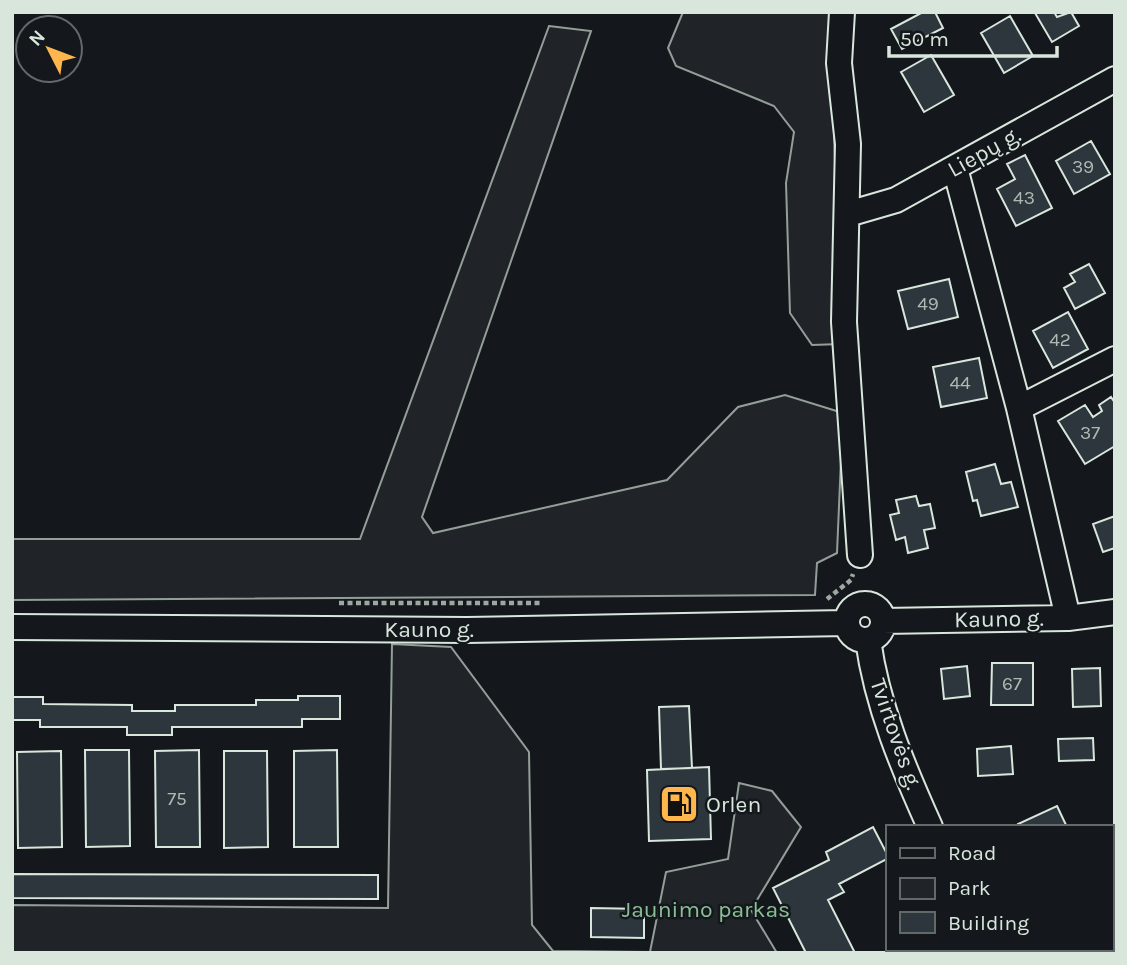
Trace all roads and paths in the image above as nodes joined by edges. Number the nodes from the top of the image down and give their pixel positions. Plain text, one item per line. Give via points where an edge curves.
1 (842, 12) edge
2 (1115, 79) edge
3 (955, 168) junction
4 (848, 214) junction
5 (1115, 359) edge
6 (1019, 408) junction
7 (860, 555) joint
8 (552, 603) dead end
9 (327, 604) dead end
10 (842, 611) junction
11 (1115, 612) edge
12 (1068, 618) junction
13 (12, 627) edge
14 (880, 627) junction
15 (929, 825) edge

1 - 4 street via 839,63 848,144
2 - 3 street, Liepų g.
3 - 4 street, Liepų g. via 896,200
3 - 6 street
4 - 7 street via 844,322
5 - 6 street
6 - 12 street
7 - 10 path via 850,580 820,604
8 - 9 path
10 - 13 street, Kauno g. via 467,630
10 - 14 street via 853,636
10 - 14 street via 860,604 876,607 881,613
10 - 14 path via 862,598 879,602 887,610
11 - 12 street, Kauno g.
12 - 14 street, Kauno g.
14 - 15 street, Tvirtovės g. via 871,661 898,756

